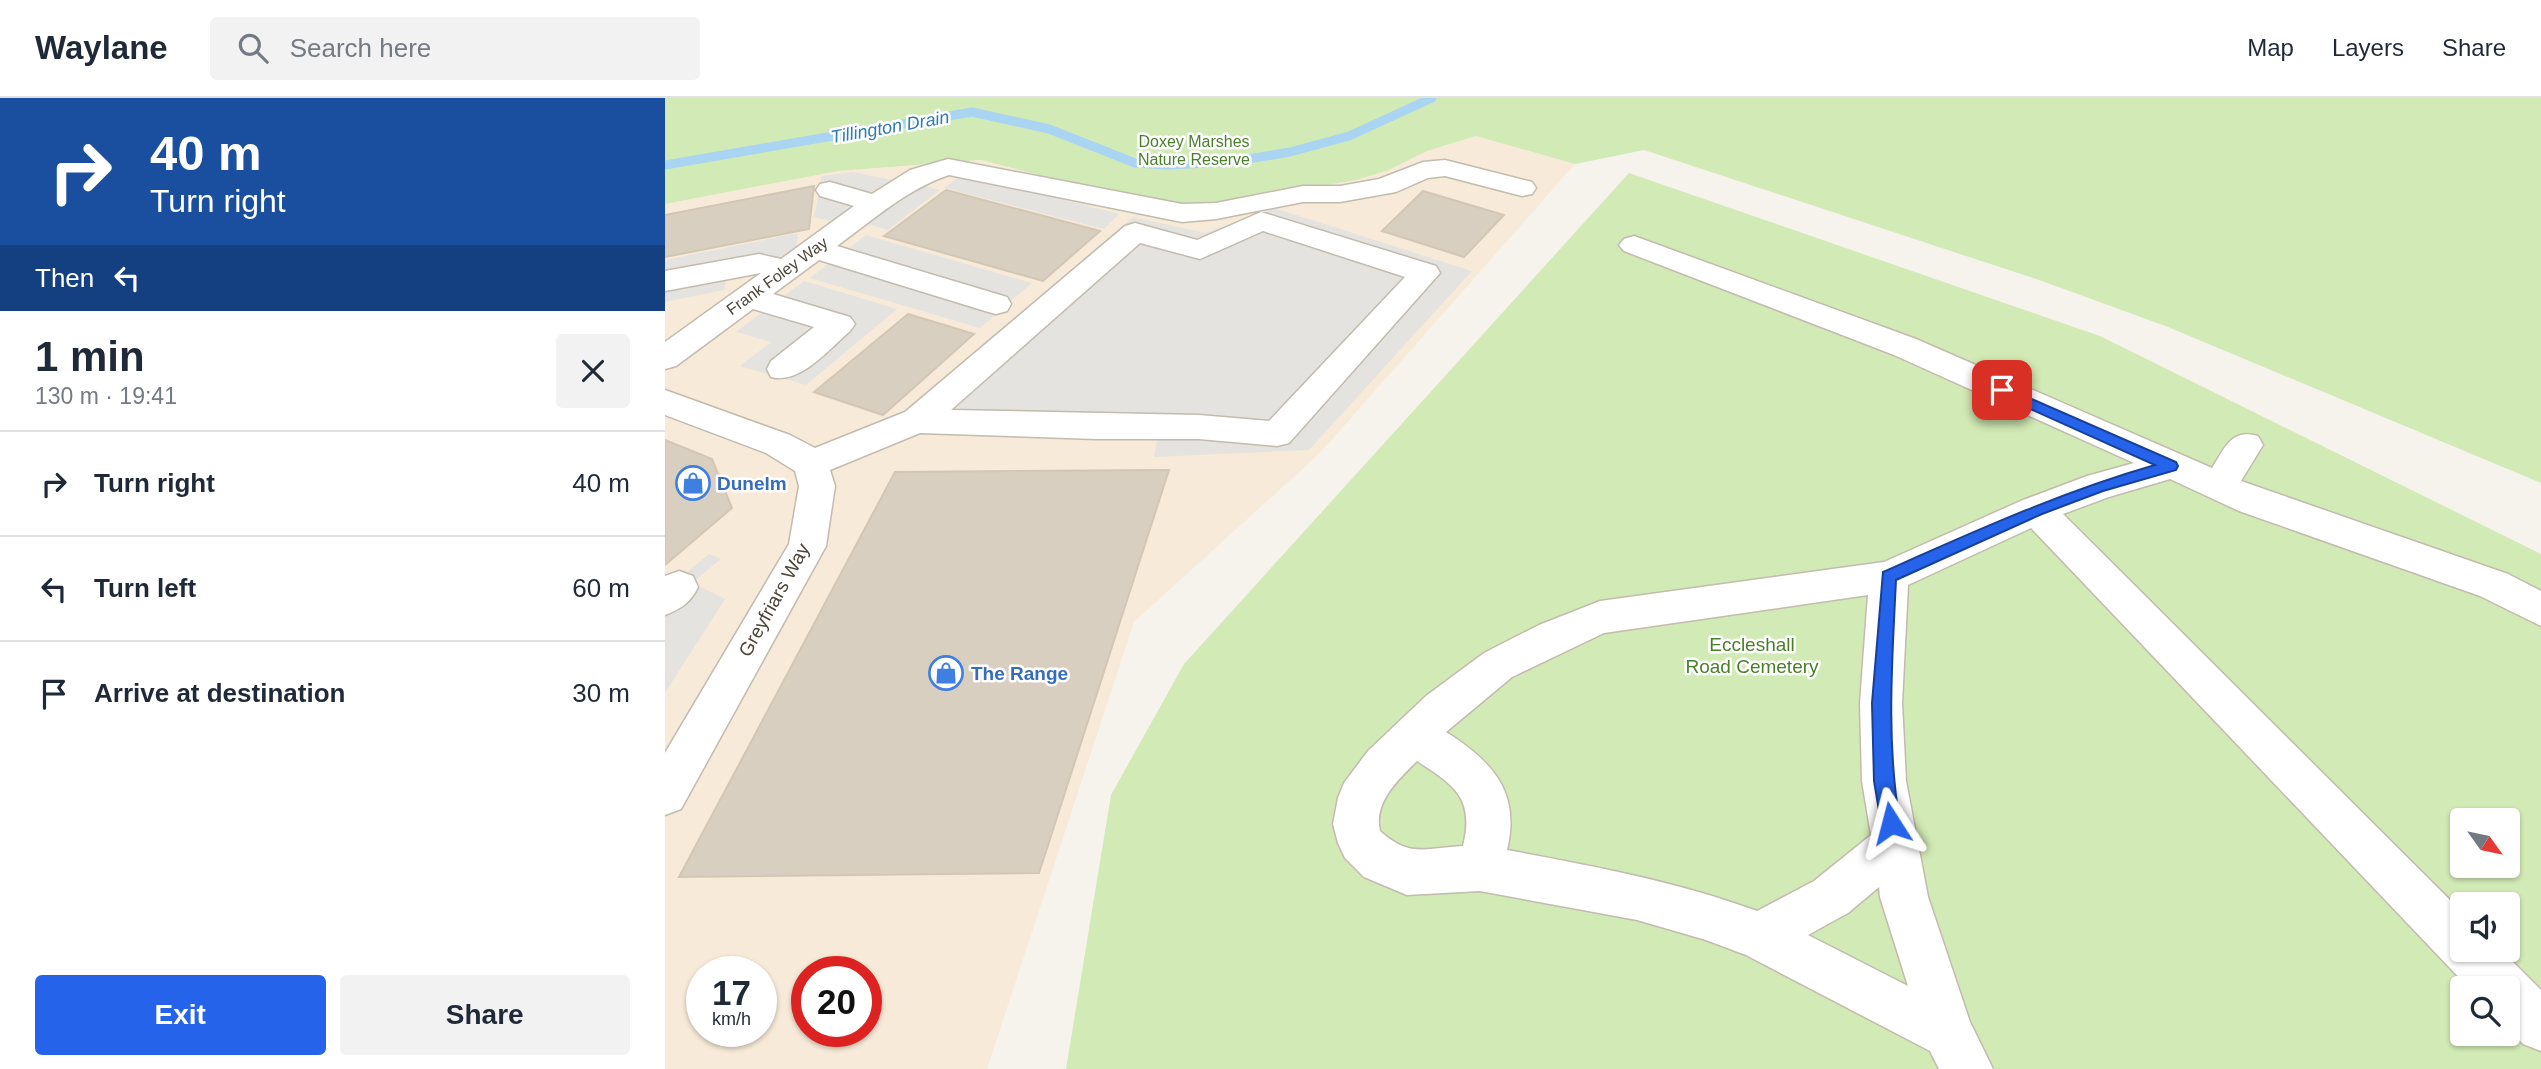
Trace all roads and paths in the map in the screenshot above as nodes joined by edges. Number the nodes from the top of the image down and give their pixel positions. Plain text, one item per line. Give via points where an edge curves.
1 (1522, 188) dead end
2 (830, 190) dead end
3 (882, 199) junction
4 (1634, 245) dead end
5 (815, 249) junction
6 (787, 270) junction
7 (665, 281) edge
8 (748, 297) junction
9 (996, 304) dead end
10 (665, 358) edge
11 (783, 369) dead end
12 (665, 402) edge
13 (917, 421) junction
14 (2246, 445) dead end
15 (811, 464) junction
16 (2171, 466) junction
17 (2219, 485) junction
18 (2036, 510) junction
19 (1889, 577) junction
20 (2541, 610) edge
21 (1415, 736) junction
22 (665, 794) edge
23 (1894, 844) junction
24 (1480, 868) junction
25 (2450, 934) edge
26 (1759, 936) junction
27 (2479, 962) edge
28 (2492, 976) edge
29 (2520, 1004) edge
30 (2541, 1026) edge
31 (1957, 1051) edge

1 - 3 street, Frank Foley Way via 1473,163 1423,170 1385,186 1341,194 1303,194 1182,213 948,167 919,176
2 - 3 street
3 - 5 street, Frank Foley Way
4 - 16 street via 1905,347
5 - 6 street, Frank Foley Way
5 - 9 street
6 - 7 street via 759,263
6 - 8 street, Frank Foley Way
8 - 10 street, Frank Foley Way
8 - 11 street via 850,316
12 - 15 street via 778,444
13 - 13 street via 1199,427 1277,434 1425,273 1261,221 1200,250 1135,232
13 - 15 street
14 - 17 street
15 - 22 street, Greyfriars Way via 817,486 807,547
16 - 17 street
16 - 18 street
17 - 20 street via 2252,501 2494,585
18 - 19 street
18 - 25 street
19 - 21 street via 1600,617 1498,666 1441,709
19 - 23 street via 1881,703 1884,781
21 - 24 street via 1476,779 1491,808 1490,835
21 - 24 street via 1383,765 1360,798 1356,824 1361,843 1380,861 1408,872
23 - 26 street via 1832,897
23 - 31 street via 1905,897
24 - 26 street via 1637,897
26 - 31 street
27 - 28 street
29 - 30 street

